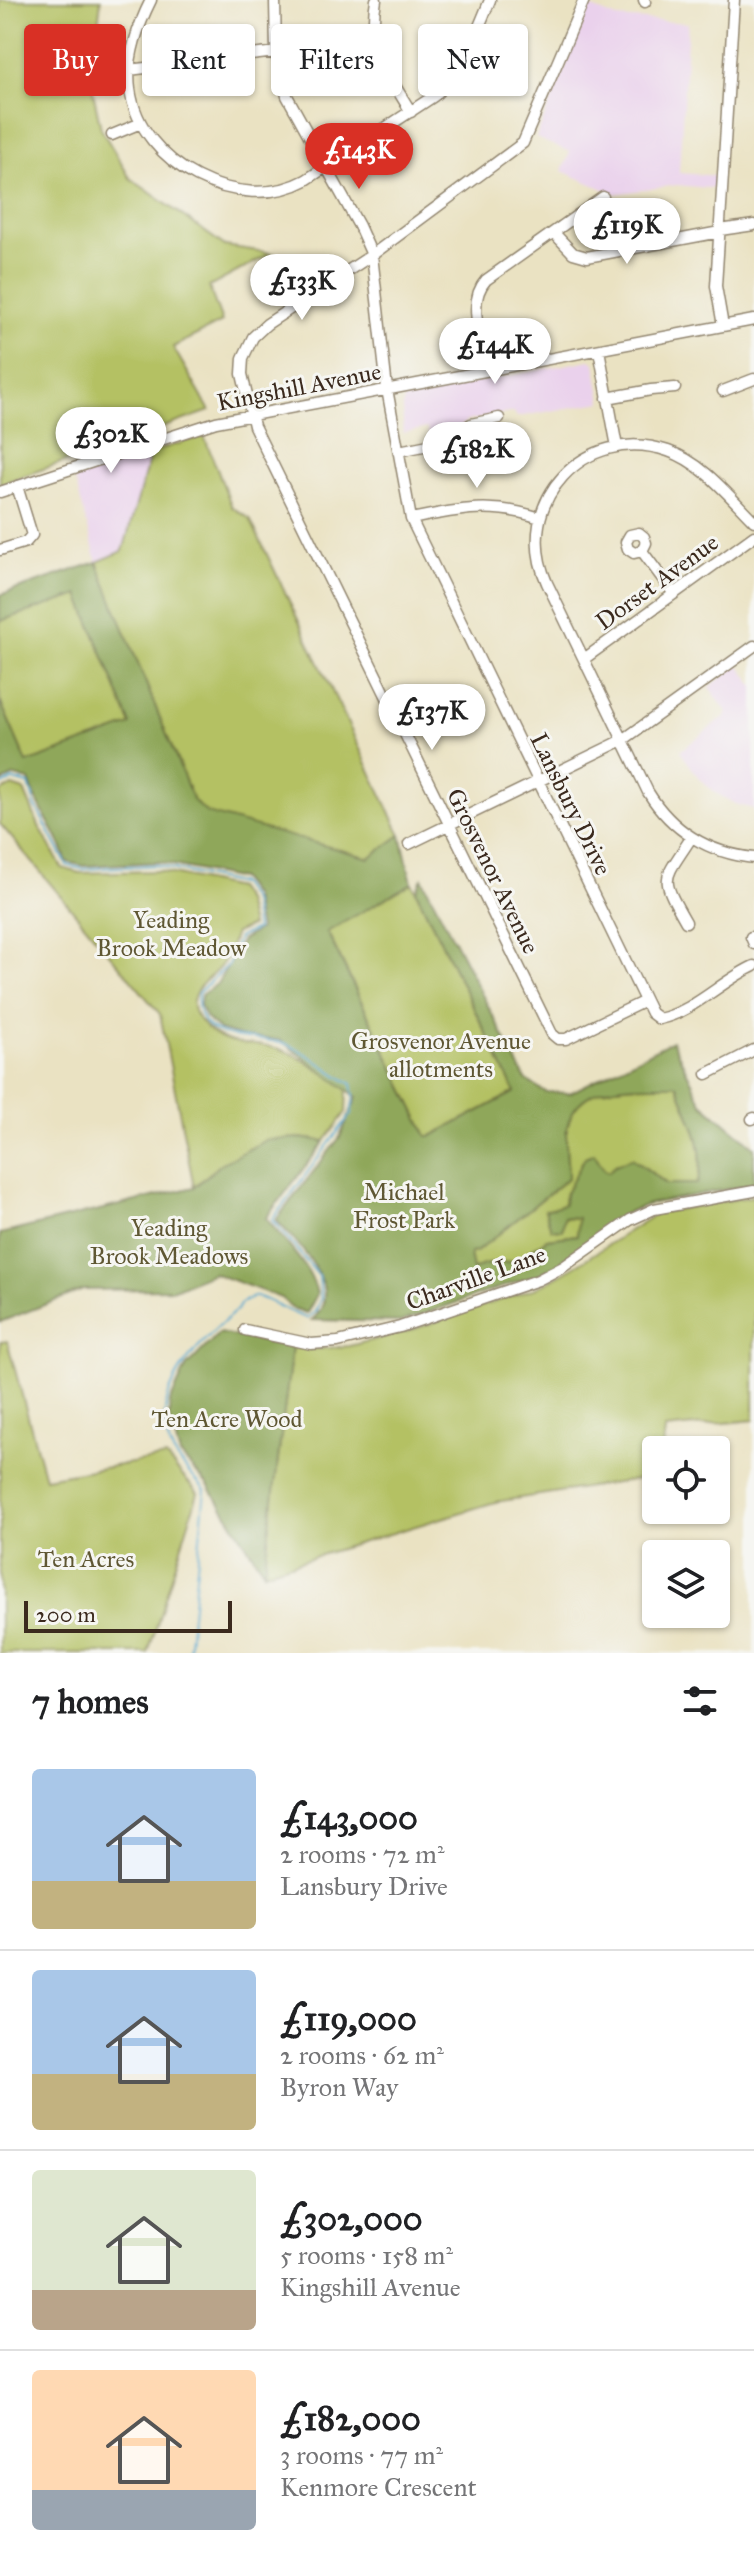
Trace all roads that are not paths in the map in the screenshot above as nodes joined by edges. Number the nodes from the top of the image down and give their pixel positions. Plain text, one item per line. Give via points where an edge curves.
1 (151, 0) edge
2 (275, 0) edge
3 (376, 0) edge
4 (490, 0) edge
5 (584, 0) edge
6 (734, 0) edge
7 (275, 24) edge
8 (271, 53) edge
9 (129, 70) junction
10 (287, 96) edge
11 (411, 112) junction
12 (141, 123) junction
13 (112, 135) dead end
14 (326, 167) junction
15 (603, 197) dead end
16 (754, 225) edge
17 (720, 231) junction
18 (554, 233) junction
19 (372, 255) junction
20 (754, 320) edge
21 (723, 326) junction
22 (599, 350) junction
23 (489, 370) junction
24 (754, 379) edge
25 (675, 388) dead end
26 (387, 389) junction
27 (723, 391) dead end
28 (607, 398) junction
29 (250, 415) junction
30 (499, 418) dead end
31 (617, 447) junction
32 (399, 451) junction
33 (17, 486) junction
34 (0, 492) edge
35 (540, 518) junction
36 (411, 519) junction
37 (754, 521) edge
38 (754, 536) edge
39 (0, 550) edge
40 (642, 551) dead end
41 (674, 594) junction
42 (754, 646) edge
43 (584, 659) junction
44 (623, 740) junction
45 (536, 781) junction
46 (448, 825) junction
47 (691, 838) junction
48 (409, 844) dead end
49 (754, 858) edge
50 (686, 922) dead end
51 (754, 966) edge
52 (645, 1001) junction
53 (754, 1050) edge
54 (707, 1074) dead end
55 (754, 1191) edge
56 (245, 1330) dead end

1 - 9 street
2 - 7 street, Lansbury Drive
3 - 11 street via 376,49
4 - 11 street via 456,73
5 - 19 street, Grosvenor Avenue via 525,141
6 - 17 street
8 - 9 street
9 - 12 street
10 - 14 street, Lansbury Drive
11 - 14 street
12 - 13 street
12 - 14 street via 179,166 230,188 279,191
14 - 19 street, Lansbury Drive
15 - 18 street
16 - 17 street
17 - 18 street via 587,257 573,253
17 - 21 street via 717,291
18 - 23 street via 479,290 477,313
19 - 26 street, Lansbury Drive
19 - 29 street, Grosvenor Avenue via 253,337 242,363
20 - 21 street, Kingshill Avenue
21 - 22 street, Kingshill Avenue
22 - 23 street, Kingshill Avenue
22 - 28 street
23 - 26 street, Kingshill Avenue
24 - 27 street
25 - 28 street
26 - 29 street, Kingshill Avenue
26 - 32 street, Lansbury Drive
28 - 31 street
29 - 33 street, Kingshill Avenue
29 - 46 street, Grosvenor Avenue
30 - 32 street via 471,424 448,441
31 - 35 street via 592,455 564,475
31 - 37 street via 655,447 681,456
32 - 36 street, Lansbury Drive
33 - 34 street, Kingshill Avenue
33 - 39 street via 32,535
35 - 36 street via 482,507
35 - 43 street via 543,575
36 - 45 street, Lansbury Drive
38 - 41 street, Dorset Avenue
40 - 41 street
41 - 43 street, Dorset Avenue
42 - 44 street
43 - 44 street
44 - 45 street
44 - 47 street via 658,808
45 - 46 street
45 - 52 street, Lansbury Drive
46 - 48 street
46 - 52 street, Grosvenor Avenue via 554,1036 566,1039
47 - 49 street
47 - 50 street via 667,879
51 - 52 street via 663,1019 654,1017
53 - 54 street
55 - 56 street, Charville Lane via 654,1209 546,1276 400,1327 311,1344

